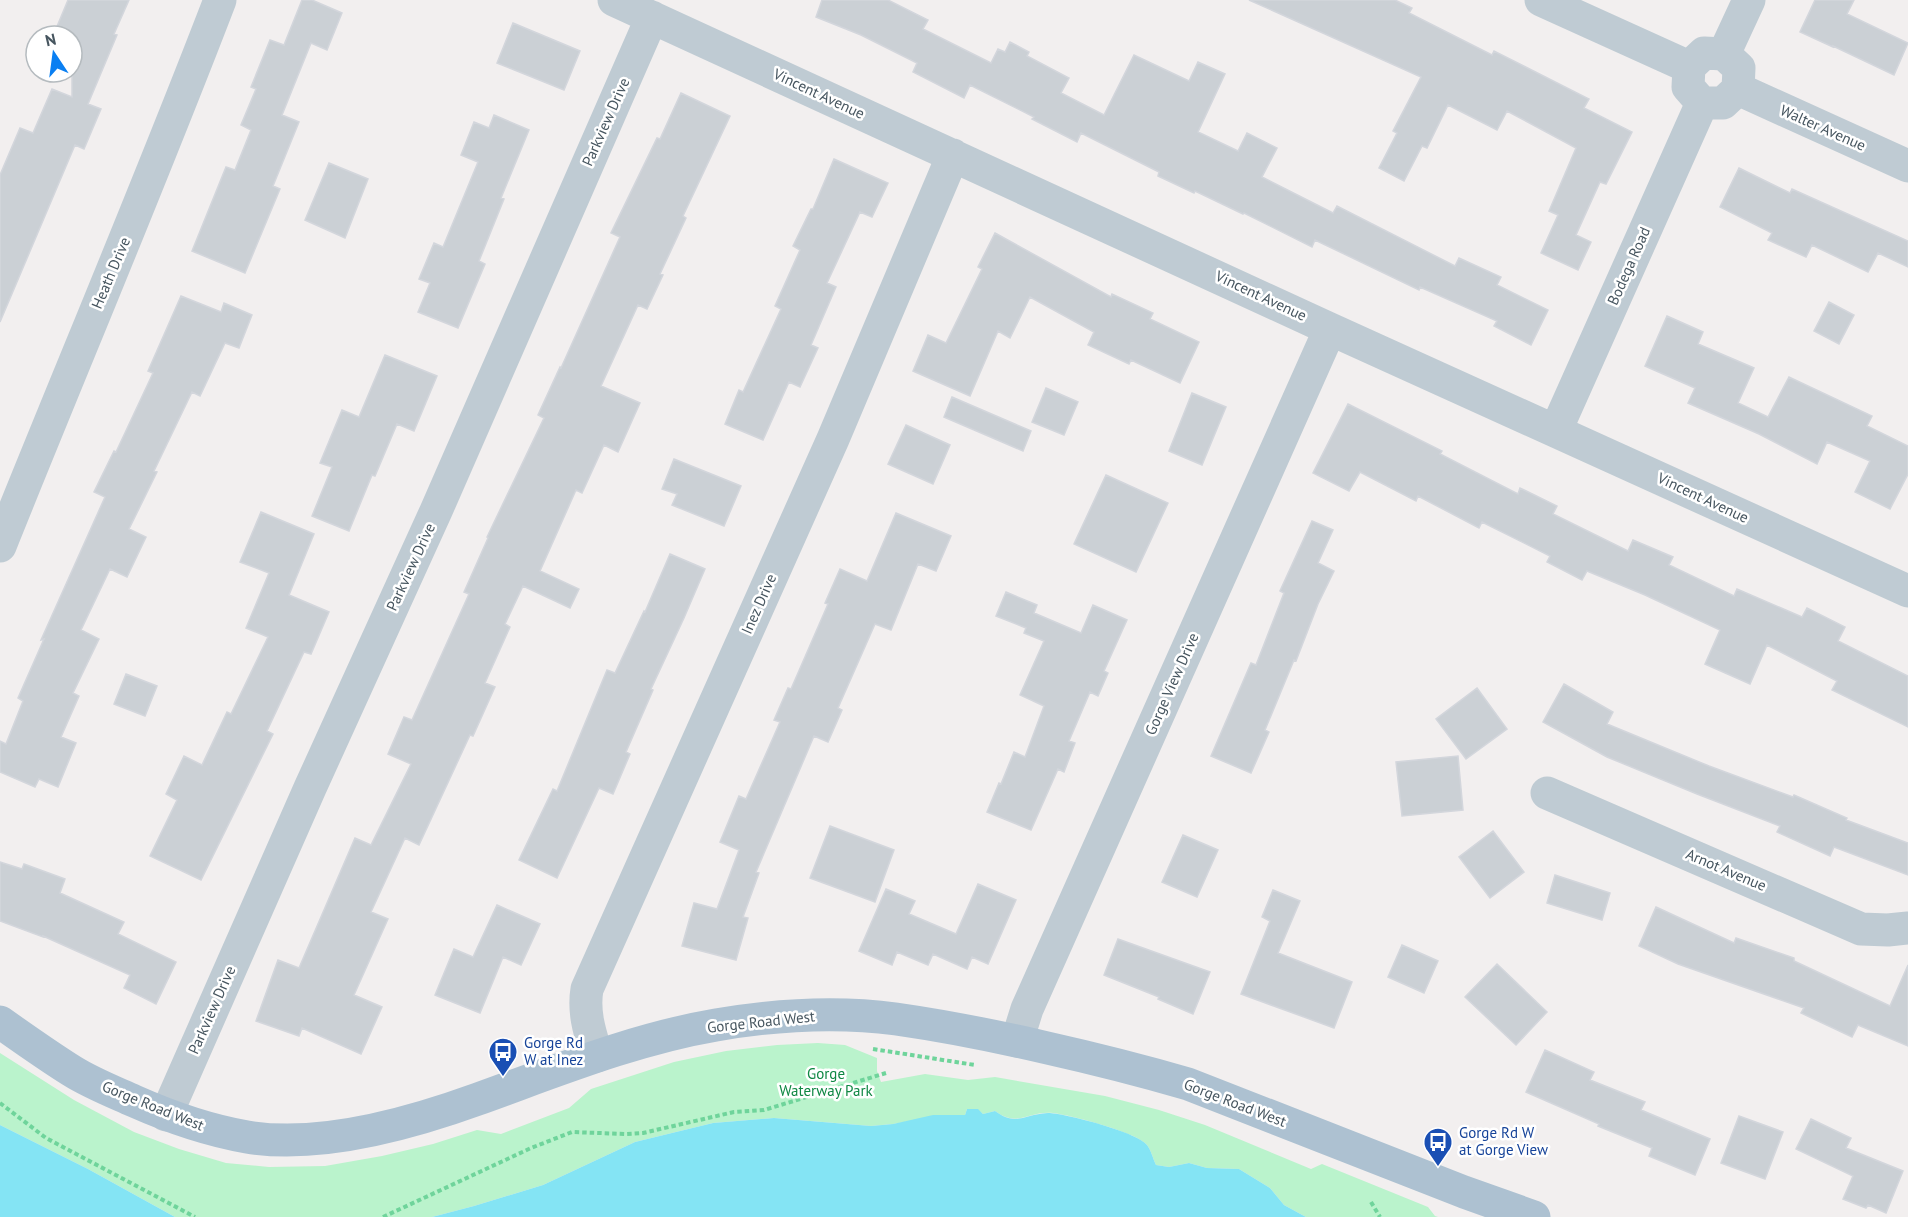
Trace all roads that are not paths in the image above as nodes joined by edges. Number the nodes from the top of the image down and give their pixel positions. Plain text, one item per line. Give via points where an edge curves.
1 (220, 0) edge
2 (615, 0) edge
3 (1541, 0) edge
4 (1749, 0) edge
5 (652, 17) junction
6 (1724, 54) junction
7 (1689, 67) junction
8 (1738, 89) junction
9 (1702, 103) junction
10 (953, 154) junction
11 (1908, 166) edge
12 (1330, 329) junction
13 (1556, 430) junction
14 (0, 546) edge
15 (1908, 591) edge
16 (1547, 793) dead end
17 (1908, 928) edge
18 (0, 1022) edge
19 (1017, 1041) junction
20 (597, 1056) junction
21 (166, 1115) junction
22 (1533, 1217) edge

1 - 14 street, Heath Drive
2 - 5 street, Vincent Avenue
3 - 7 street
4 - 6 street
5 - 10 street, Vincent Avenue
5 - 21 street, Parkview Drive
6 - 7 street via 1704,53
6 - 8 street via 1739,68
7 - 9 street via 1688,87
8 - 9 street via 1723,103
8 - 11 street, Walter Avenue
9 - 13 street, Bodega Road
10 - 12 street, Vincent Avenue
10 - 20 street, Inez Drive via 833,439 587,989 586,1016
12 - 13 street, Vincent Avenue
12 - 19 street, Gorge View Drive
13 - 15 street, Vincent Avenue
16 - 17 street, Arnot Avenue via 1861,929
18 - 21 main road, Gorge Road West via 75,1073
19 - 20 main road, Gorge Road West via 895,1019 806,1016 716,1024
19 - 22 main road, Gorge Road West via 1188,1084
20 - 21 main road, Gorge Road West via 435,1114 358,1133 289,1139 250,1137

